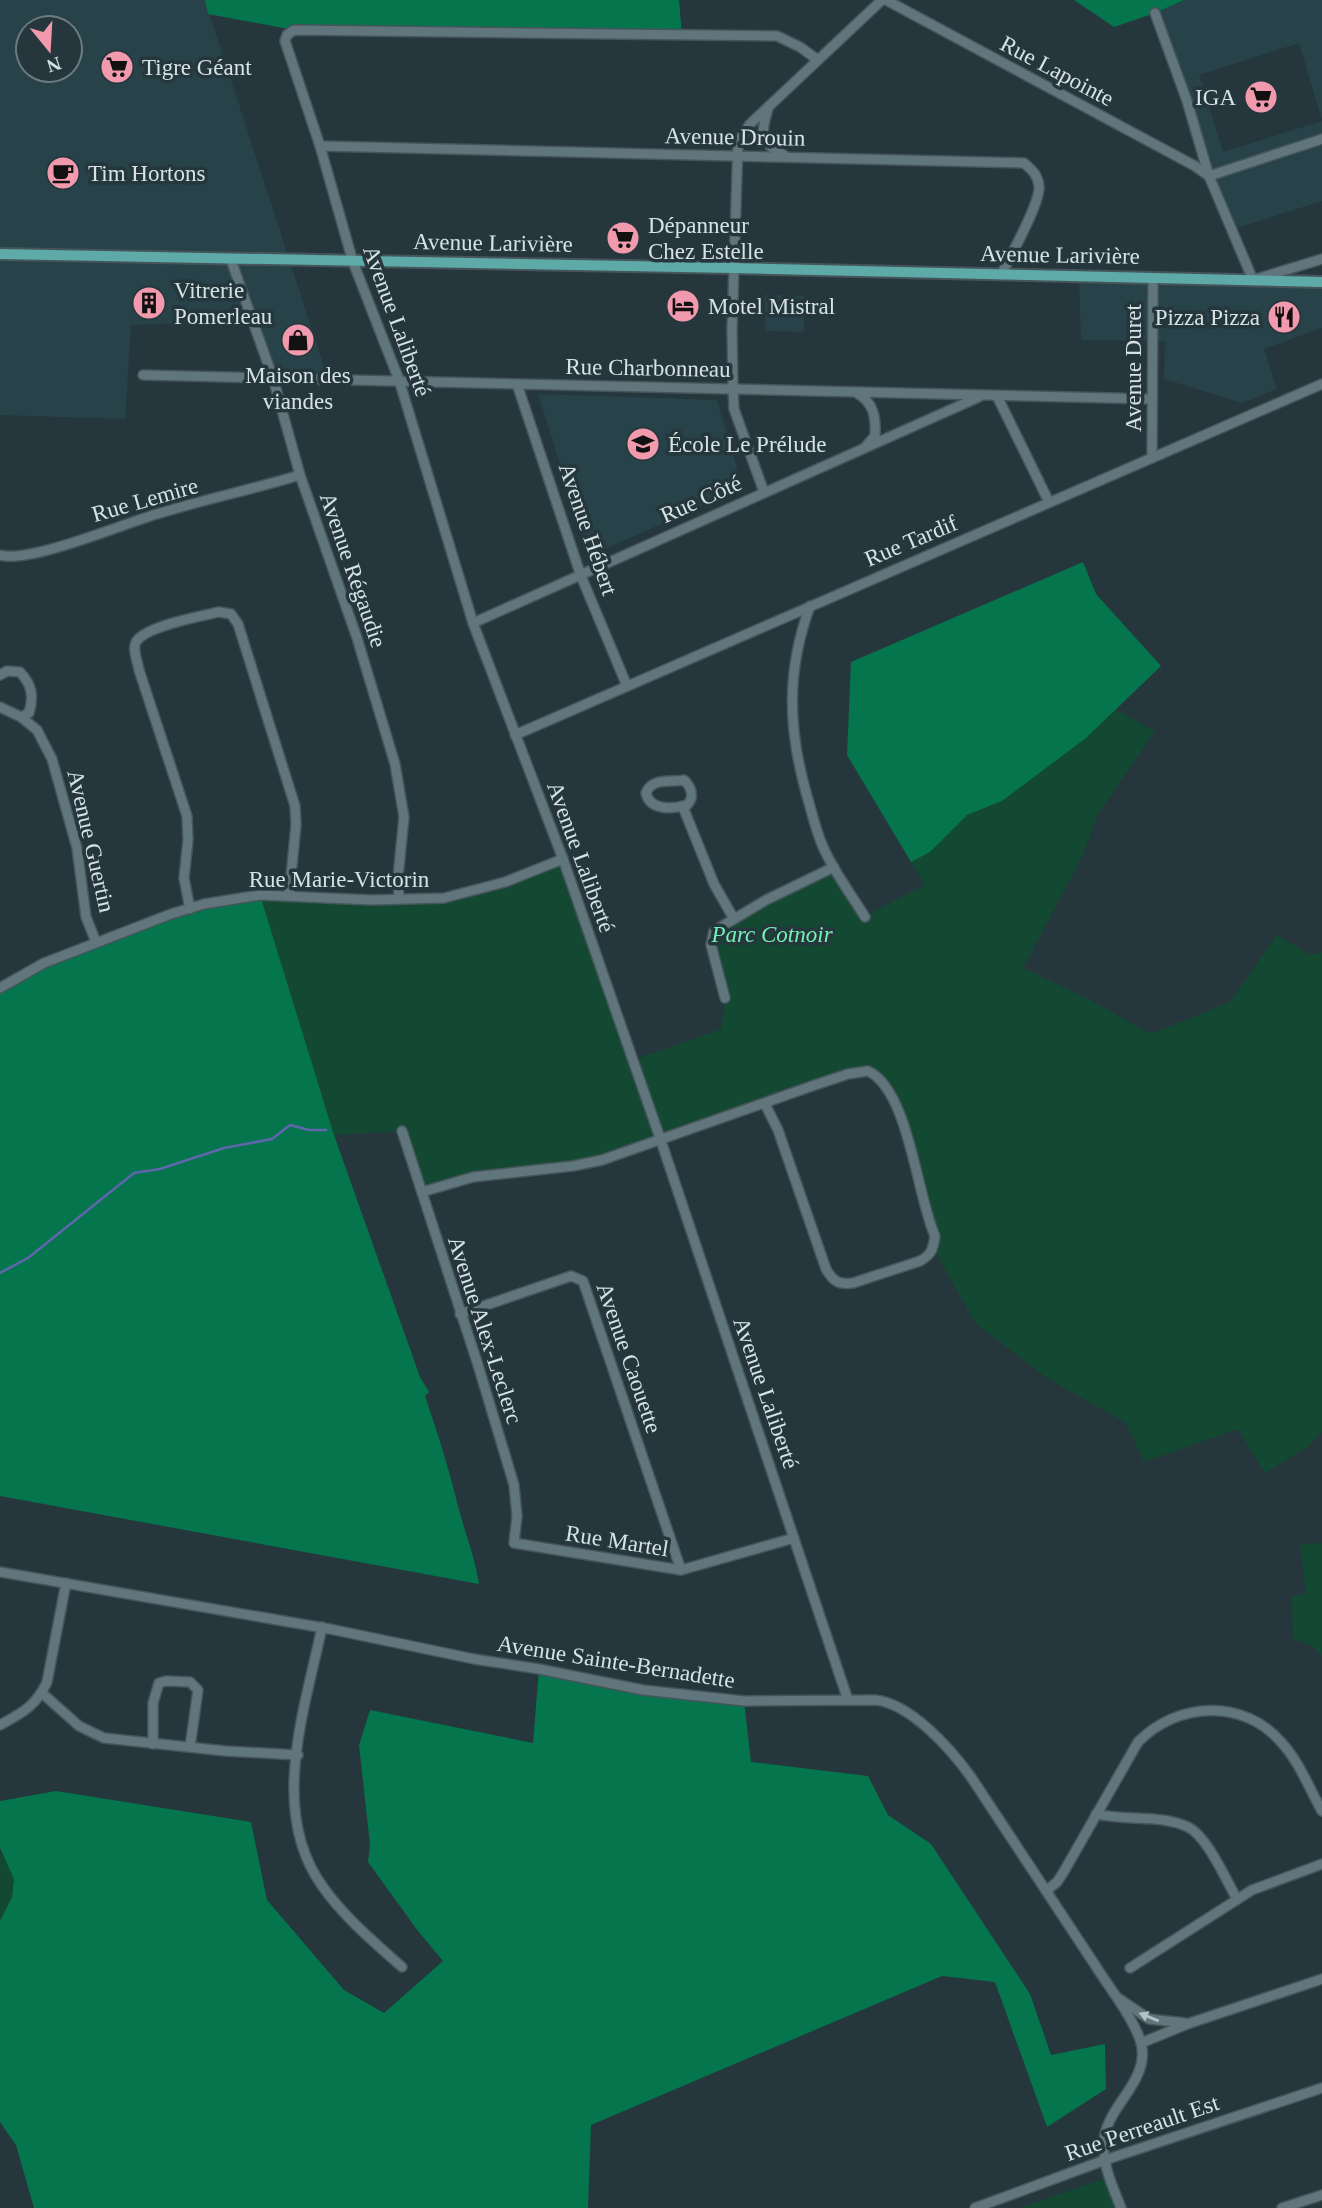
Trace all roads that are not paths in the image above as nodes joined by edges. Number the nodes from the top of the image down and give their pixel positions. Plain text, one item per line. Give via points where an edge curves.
1 (884, 0) edge
2 (1155, 13) dead end
3 (818, 60) junction
4 (770, 104) junction
5 (1322, 139) edge
6 (320, 146) junction
7 (737, 156) junction
8 (789, 157) junction
9 (1209, 177) junction
10 (0, 254) edge
11 (1322, 259) edge
12 (231, 260) junction
13 (353, 262) junction
14 (733, 268) junction
15 (1001, 275) junction
16 (1153, 279) junction
17 (1253, 281) junction
18 (1322, 282) edge
19 (143, 375) dead end
20 (274, 378) junction
21 (399, 380) junction
22 (517, 384) junction
23 (1322, 384) edge
24 (733, 389) junction
25 (855, 392) junction
26 (984, 395) junction
27 (997, 396) junction
28 (1153, 399) junction
29 (863, 449) junction
30 (1152, 458) junction
31 (300, 475) junction
32 (764, 492) junction
33 (1049, 502) junction
34 (0, 555) edge
35 (581, 576) junction
36 (810, 606) junction
37 (473, 623) junction
38 (0, 675) edge
39 (627, 686) junction
40 (0, 707) edge
41 (21, 717) junction
42 (515, 734) junction
43 (683, 807) junction
44 (563, 859) junction
45 (834, 867) junction
46 (289, 896) junction
47 (399, 899) junction
48 (190, 909) junction
49 (865, 917) dead end
50 (734, 919) junction
51 (96, 942) junction
52 (0, 988) edge
53 (725, 999) dead end
54 (765, 1104) junction
55 (402, 1131) dead end
56 (660, 1138) junction
57 (422, 1192) junction
58 (460, 1314) junction
59 (794, 1538) junction
60 (514, 1543) joint
61 (681, 1570) junction
62 (0, 1572) edge
63 (66, 1583) junction
64 (321, 1628) junction
65 (42, 1693) junction
66 (848, 1699) junction
67 (0, 1726) edge
68 (153, 1744) junction
69 (190, 1747) junction
70 (298, 1755) junction
71 (1322, 1811) edge
72 (1096, 1814) junction
73 (1322, 1864) edge
74 (1046, 1891) junction
75 (1237, 1899) junction
76 (402, 1967) dead end
77 (1130, 1968) dead end
78 (1322, 1979) edge
79 (1114, 1994) junction
80 (1190, 2023) junction
81 (1141, 2043) junction
82 (1322, 2088) edge
83 (1105, 2160) junction
84 (1322, 2195) edge
85 (996, 2204) edge
86 (975, 2208) edge
87 (1121, 2208) edge
88 (1282, 2208) edge

1 - 3 street
1 - 9 street, Rue Lapointe
2 - 9 street
3 - 4 street
3 - 6 street, Avenue Laliberté via 777,36 294,30 285,41
4 - 7 street via 738,142
4 - 8 street via 763,126 765,141
5 - 9 street
6 - 7 street, Avenue Drouin
6 - 13 street, Avenue Laliberté
7 - 8 street, Avenue Drouin
7 - 14 street
8 - 15 street, Avenue Drouin via 1024,163 1036,173 1040,188
9 - 17 street
10 - 12 main road, Avenue Larivière
11 - 17 street
12 - 13 main road, Avenue Larivière
12 - 20 street, Avenue Régaudie
13 - 14 main road, Avenue Larivière
13 - 21 street, Avenue Laliberté
14 - 15 main road, Avenue Larivière
14 - 24 street
15 - 16 main road, Avenue Larivière
16 - 17 main road, Avenue Larivière
16 - 28 street, Avenue Duret
17 - 18 main road, Avenue Larivière
19 - 20 street, Rue Charbonneau
20 - 21 street, Rue Charbonneau
20 - 31 street, Avenue Régaudie
21 - 22 street, Rue Charbonneau
21 - 37 street, Avenue Laliberté
22 - 24 street, Rue Charbonneau
22 - 35 street, Avenue Hébert
23 - 30 street, Rue Tardif
24 - 25 street, Rue Charbonneau
24 - 32 street via 734,409
25 - 26 street, Rue Charbonneau
25 - 29 street via 865,397 876,423 875,436
26 - 27 street, Rue Charbonneau
26 - 29 street, Rue Côté
27 - 28 street, Rue Charbonneau
27 - 33 street
28 - 30 street, Avenue Duret
29 - 32 street, Rue Côté
30 - 33 street, Rue Tardif
31 - 34 street, Rue Lemire via 163,512 37,554
31 - 47 street, Avenue Régaudie via 395,764 404,817
32 - 35 street, Rue Côté
33 - 36 street, Rue Tardif
35 - 37 street, Rue Côté
35 - 39 street, Avenue Hébert
36 - 39 street, Rue Tardif
36 - 45 street via 794,667 791,716 803,781
37 - 42 street, Avenue Laliberté
38 - 41 street via 20,673 30,685 29,713
39 - 42 street, Rue Tardif
40 - 41 street, Avenue Guertin
41 - 51 street, Avenue Guertin via 41,734 52,759 77,848 86,917
42 - 44 street, Avenue Laliberté
43 - 43 street via 655,807 647,800 648,788 662,781 684,780 691,788 691,799
43 - 50 street via 714,884
44 - 47 street, Rue Marie-Victorin via 444,898
44 - 56 street, Avenue Laliberté
45 - 49 street
45 - 50 street
46 - 47 street, Rue Marie-Victorin
46 - 48 street, Rue Marie-Victorin via 260,895
46 - 48 street via 295,806 238,624 231,614 219,612 151,632 134,647 187,816 184,878
48 - 51 street, Rue Marie-Victorin
50 - 53 street via 714,931 710,945
51 - 52 street, Rue Marie-Victorin via 44,963
54 - 54 street via 832,1281 853,1283 929,1255 936,1236 901,1120 878,1076 868,1071 848,1074
54 - 56 street
55 - 57 street, Avenue Alex-Leclerc
56 - 57 street via 588,1163 473,1177
56 - 59 street, Avenue Laliberté
57 - 58 street, Avenue Alex-Leclerc
58 - 60 street, Avenue Alex-Leclerc via 516,1493
58 - 61 street, Avenue Caouette via 570,1276 583,1281
59 - 61 street, Rue Martel
59 - 66 street, Avenue Laliberté
60 - 61 street, Rue Martel
62 - 63 street, Avenue Sainte-Bernadette
63 - 64 street, Avenue Sainte-Bernadette
63 - 65 street
64 - 66 street, Avenue Sainte-Bernadette via 643,1690 744,1701
64 - 70 street
65 - 67 street via 35,1703
65 - 68 street via 79,1726 104,1738
66 - 74 street, Avenue Sainte-Bernadette via 889,1701 956,1757
68 - 69 street
68 - 69 street via 153,1703 159,1684 190,1682 198,1690
69 - 70 street
70 - 76 street via 293,1811 313,1871 362,1930
71 - 72 street via 1274,1734 1249,1718 1199,1711 1162,1722 1146,1735
72 - 74 street via 1063,1873
72 - 75 street via 1190,1828 1203,1841
73 - 75 street
74 - 79 street, Avenue Sainte-Bernadette
75 - 77 street
78 - 80 street
80 -> 79 street via 1149,2019
79 - 81 street, Avenue Sainte-Bernadette
80 - 81 street
81 - 83 street via 1137,2075 1106,2130
82 - 83 street, Rue Perreault Est
83 - 85 street, Rue Perreault Est
83 - 87 street
84 - 88 street
85 - 86 street, Rue Perreault Est

